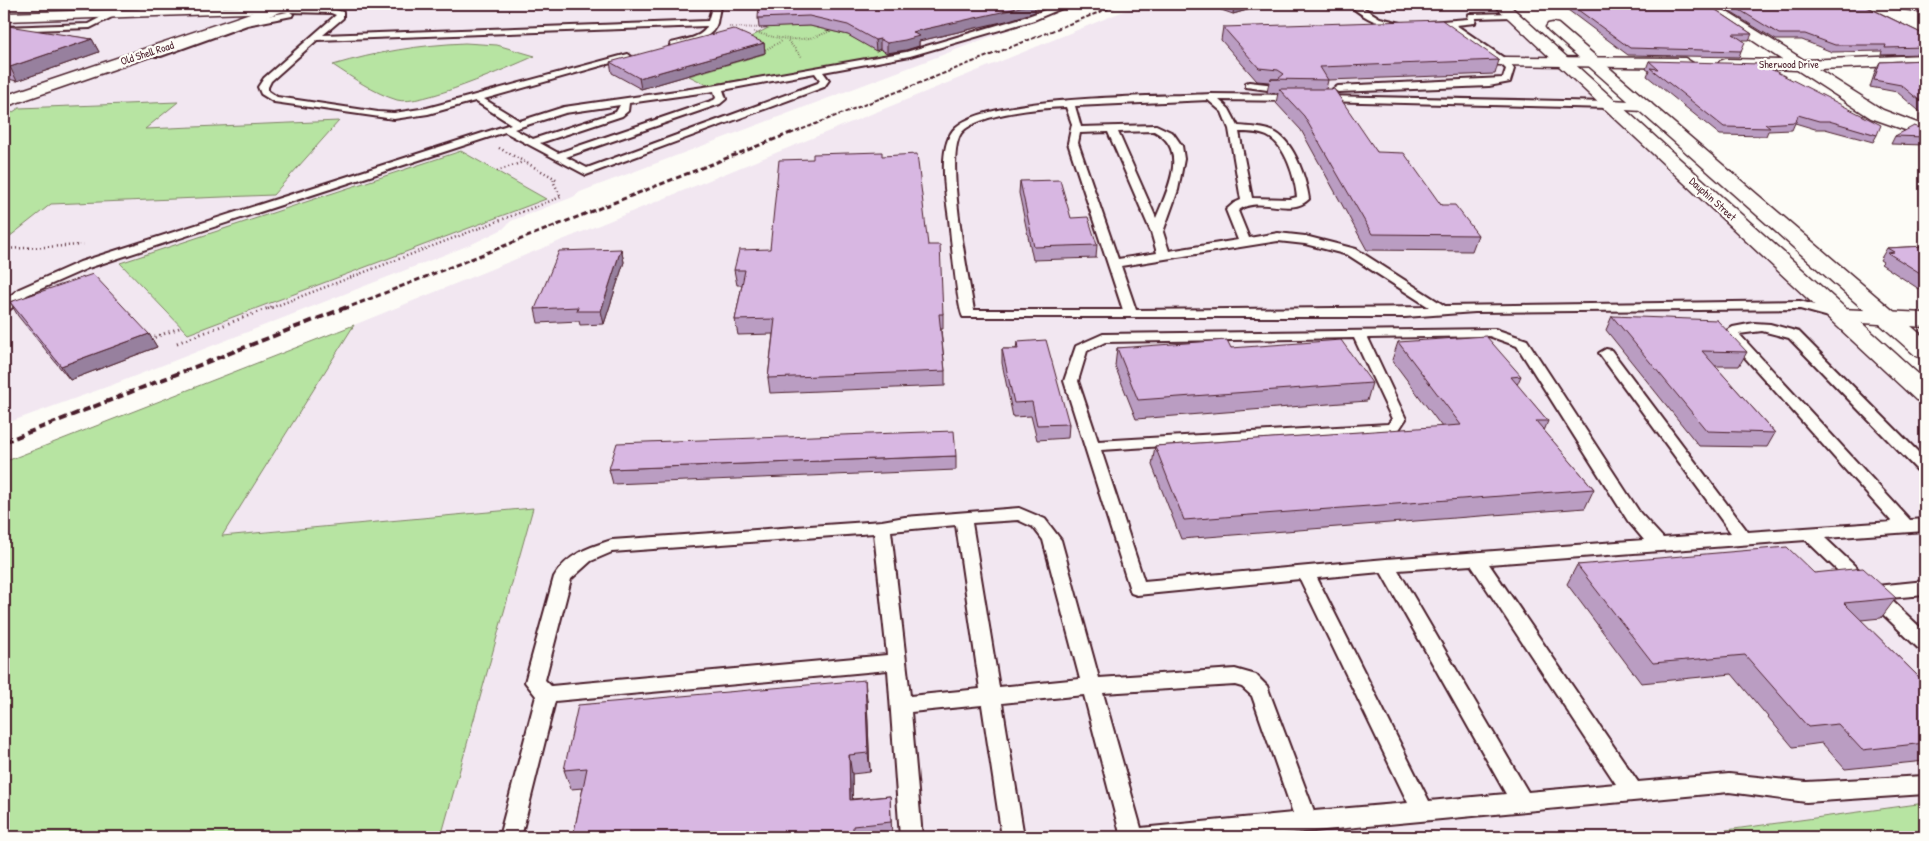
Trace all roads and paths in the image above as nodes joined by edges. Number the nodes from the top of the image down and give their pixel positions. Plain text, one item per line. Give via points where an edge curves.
1 (154, 4) edge
2 (444, 4) edge
3 (717, 4) edge
4 (1068, 4) edge
5 (1353, 4) edge
6 (1705, 4) edge
7 (282, 6) edge
8 (373, 6) dead end
9 (306, 7) edge
10 (1513, 8) edge
11 (140, 12) junction
12 (116, 13) junction
13 (23, 16) junction
14 (4, 17) edge
15 (713, 22) junction
16 (1449, 24) junction
17 (726, 27) dead end
18 (4, 28) edge
19 (763, 28) edge
20 (833, 29) edge
21 (754, 32) dead end
22 (317, 38) junction
23 (782, 41) junction
24 (666, 47) edge
25 (758, 53) edge
26 (639, 54) edge
27 (1562, 60) junction
28 (1925, 60) edge
29 (1592, 61) junction
30 (1504, 62) junction
31 (1800, 65) junction
32 (818, 71) junction
33 (82, 75) junction
34 (1249, 85) dead end
35 (718, 88) junction
36 (1298, 89) edge
37 (1312, 95) junction
38 (1210, 97) junction
39 (477, 98) junction
40 (4, 102) edge
41 (625, 102) junction
42 (1069, 103) junction
43 (1610, 105) junction
44 (1644, 106) junction
45 (518, 124) junction
46 (504, 128) junction
47 (1111, 128) junction
48 (1234, 129) junction
49 (1076, 130) junction
50 (1925, 132) edge
51 (532, 143) junction
52 (557, 157) junction
53 (530, 160) dead end
54 (524, 162) junction
55 (497, 171) dead end
56 (1247, 202) junction
57 (1157, 232) junction
58 (1244, 241) junction
59 (88, 245) dead end
60 (4, 249) edge
61 (1164, 255) junction
62 (1114, 264) junction
63 (4, 307) edge
64 (1442, 310) junction
65 (1130, 314) junction
66 (1841, 316) junction
67 (1890, 320) junction
68 (1925, 320) edge
69 (182, 327) dead end
70 (1359, 334) junction
71 (149, 340) edge
72 (177, 343) dead end
73 (1925, 351) edge
74 (1606, 354) dead end
75 (1925, 394) edge
76 (1092, 446) junction
77 (1925, 468) edge
78 (963, 518) junction
79 (1925, 525) edge
80 (1906, 526) junction
81 (882, 527) junction
82 (1809, 533) junction
83 (1744, 538) junction
84 (1658, 544) junction
85 (1476, 558) junction
86 (1386, 565) junction
87 (1305, 572) junction
88 (1925, 588) edge
89 (1872, 592) junction
90 (1925, 643) edge
91 (897, 662) junction
92 (1091, 686) junction
93 (547, 694) junction
94 (992, 696) junction
95 (900, 705) junction
96 (1925, 785) edge
97 (1634, 792) junction
98 (1522, 802) junction
99 (1423, 812) junction
100 (1307, 822) junction
101 (510, 837) edge
102 (910, 837) edge
103 (1013, 837) edge
104 (1132, 837) edge
105 (1144, 837) edge
106 (1719, 837) edge
107 (1830, 837) edge

1 - 11 lane
2 - 8 path
3 - 15 lane
4 - 32 lane via 907,54
5 - 16 lane via 1359,12 1397,25
6 - 31 street
7 - 9 lane
7 - 11 street
7 - 33 street, Old Shell Road
9 - 22 lane via 336,9 340,14 339,19
9 - 33 lane
10 - 16 lane via 1472,16 1472,21 1466,23
10 - 27 street, Dauphin Street
10 - 29 street, Dauphin Street
11 - 12 street
12 - 13 street
12 - 18 lane via 90,26
13 - 14 street
13 - 18 lane
15 - 22 lane
15 - 24 lane via 712,28 700,37
16 - 30 lane
17 - 19 path
20 - 23 path via 816,37
21 - 23 path
22 - 39 lane via 267,80 264,92 274,99 394,116
23 - 25 path
26 - 39 lane
27 - 29 street, Sherwood Drive
27 - 30 street, Sherwood Drive
27 - 43 street, Dauphin Street
28 - 31 street, Sherwood Drive
29 - 31 street, Sherwood Drive
29 - 44 street, Dauphin Street
30 - 37 lane via 1510,69 1506,80 1489,83
31 - 50 street via 1878,114
32 - 35 lane
32 - 52 lane via 825,80 821,85 586,172
33 - 40 street, Old Shell Road
34 - 36 lane
35 - 41 lane
35 - 52 lane via 722,96 717,102
37 - 38 lane
37 - 43 lane
38 - 42 lane
38 - 48 lane via 1226,111
39 - 45 lane
41 - 45 lane via 564,110
41 - 51 lane via 619,114
42 - 49 lane via 1078,124
42 - 65 lane via 1013,109 985,116 960,128 951,144 948,178 968,314
43 - 44 street
43 - 66 street, Dauphin Street
44 - 67 street, Dauphin Street
45 - 46 lane
46 - 51 lane
46 - 63 lane via 84,265 23,292
47 - 49 lane
47 - 57 lane
47 - 57 lane via 1156,128 1177,144 1179,157 1171,197
48 - 56 lane
48 - 56 lane via 1261,131 1279,137 1302,190 1303,199 1296,202
49 - 62 lane via 1073,143
51 - 52 lane
53 - 54 path
54 - 55 path
54 - 72 path via 556,179 553,181 561,197
56 - 58 lane via 1236,205 1232,210
57 - 61 lane
58 - 61 lane
58 - 64 lane via 1278,237 1306,240 1352,252
59 - 60 path
61 - 62 lane
62 - 65 lane
64 - 65 lane via 1405,313
64 - 66 lane via 1800,306
66 - 67 street
66 - 75 street, Dauphin Street
67 - 68 street
67 - 73 street, Dauphin Street
69 - 71 path
70 - 76 lane via 1103,338 1080,349 1070,382
70 - 76 lane via 1399,419 1393,428
70 - 84 lane via 1490,332 1522,343 1634,517
74 - 83 lane
76 - 87 lane via 1137,588
77 - 80 lane via 1794,335 1773,327 1742,327 1730,333
78 - 81 lane
78 - 92 lane via 1019,514 1035,518 1046,528
78 - 94 lane
79 - 80 lane
80 - 82 lane
81 - 91 lane
81 - 93 lane via 612,546 592,551 573,564 562,577 535,682
82 - 83 lane
82 - 89 lane
83 - 84 lane
84 - 85 lane
85 - 86 lane
85 - 97 lane
86 - 87 lane
86 - 98 lane
87 - 99 lane
88 - 89 lane
89 - 90 lane
91 - 93 lane
91 - 95 lane
92 - 94 lane
92 - 100 lane via 1235,677 1249,681 1260,692
92 - 104 lane
93 - 101 lane
94 - 95 lane
94 - 103 lane
95 - 102 lane
96 - 97 lane via 1806,792 1728,783
97 - 98 lane
98 - 99 lane
99 - 100 lane
100 - 105 lane
106 - 107 path via 1773,834

